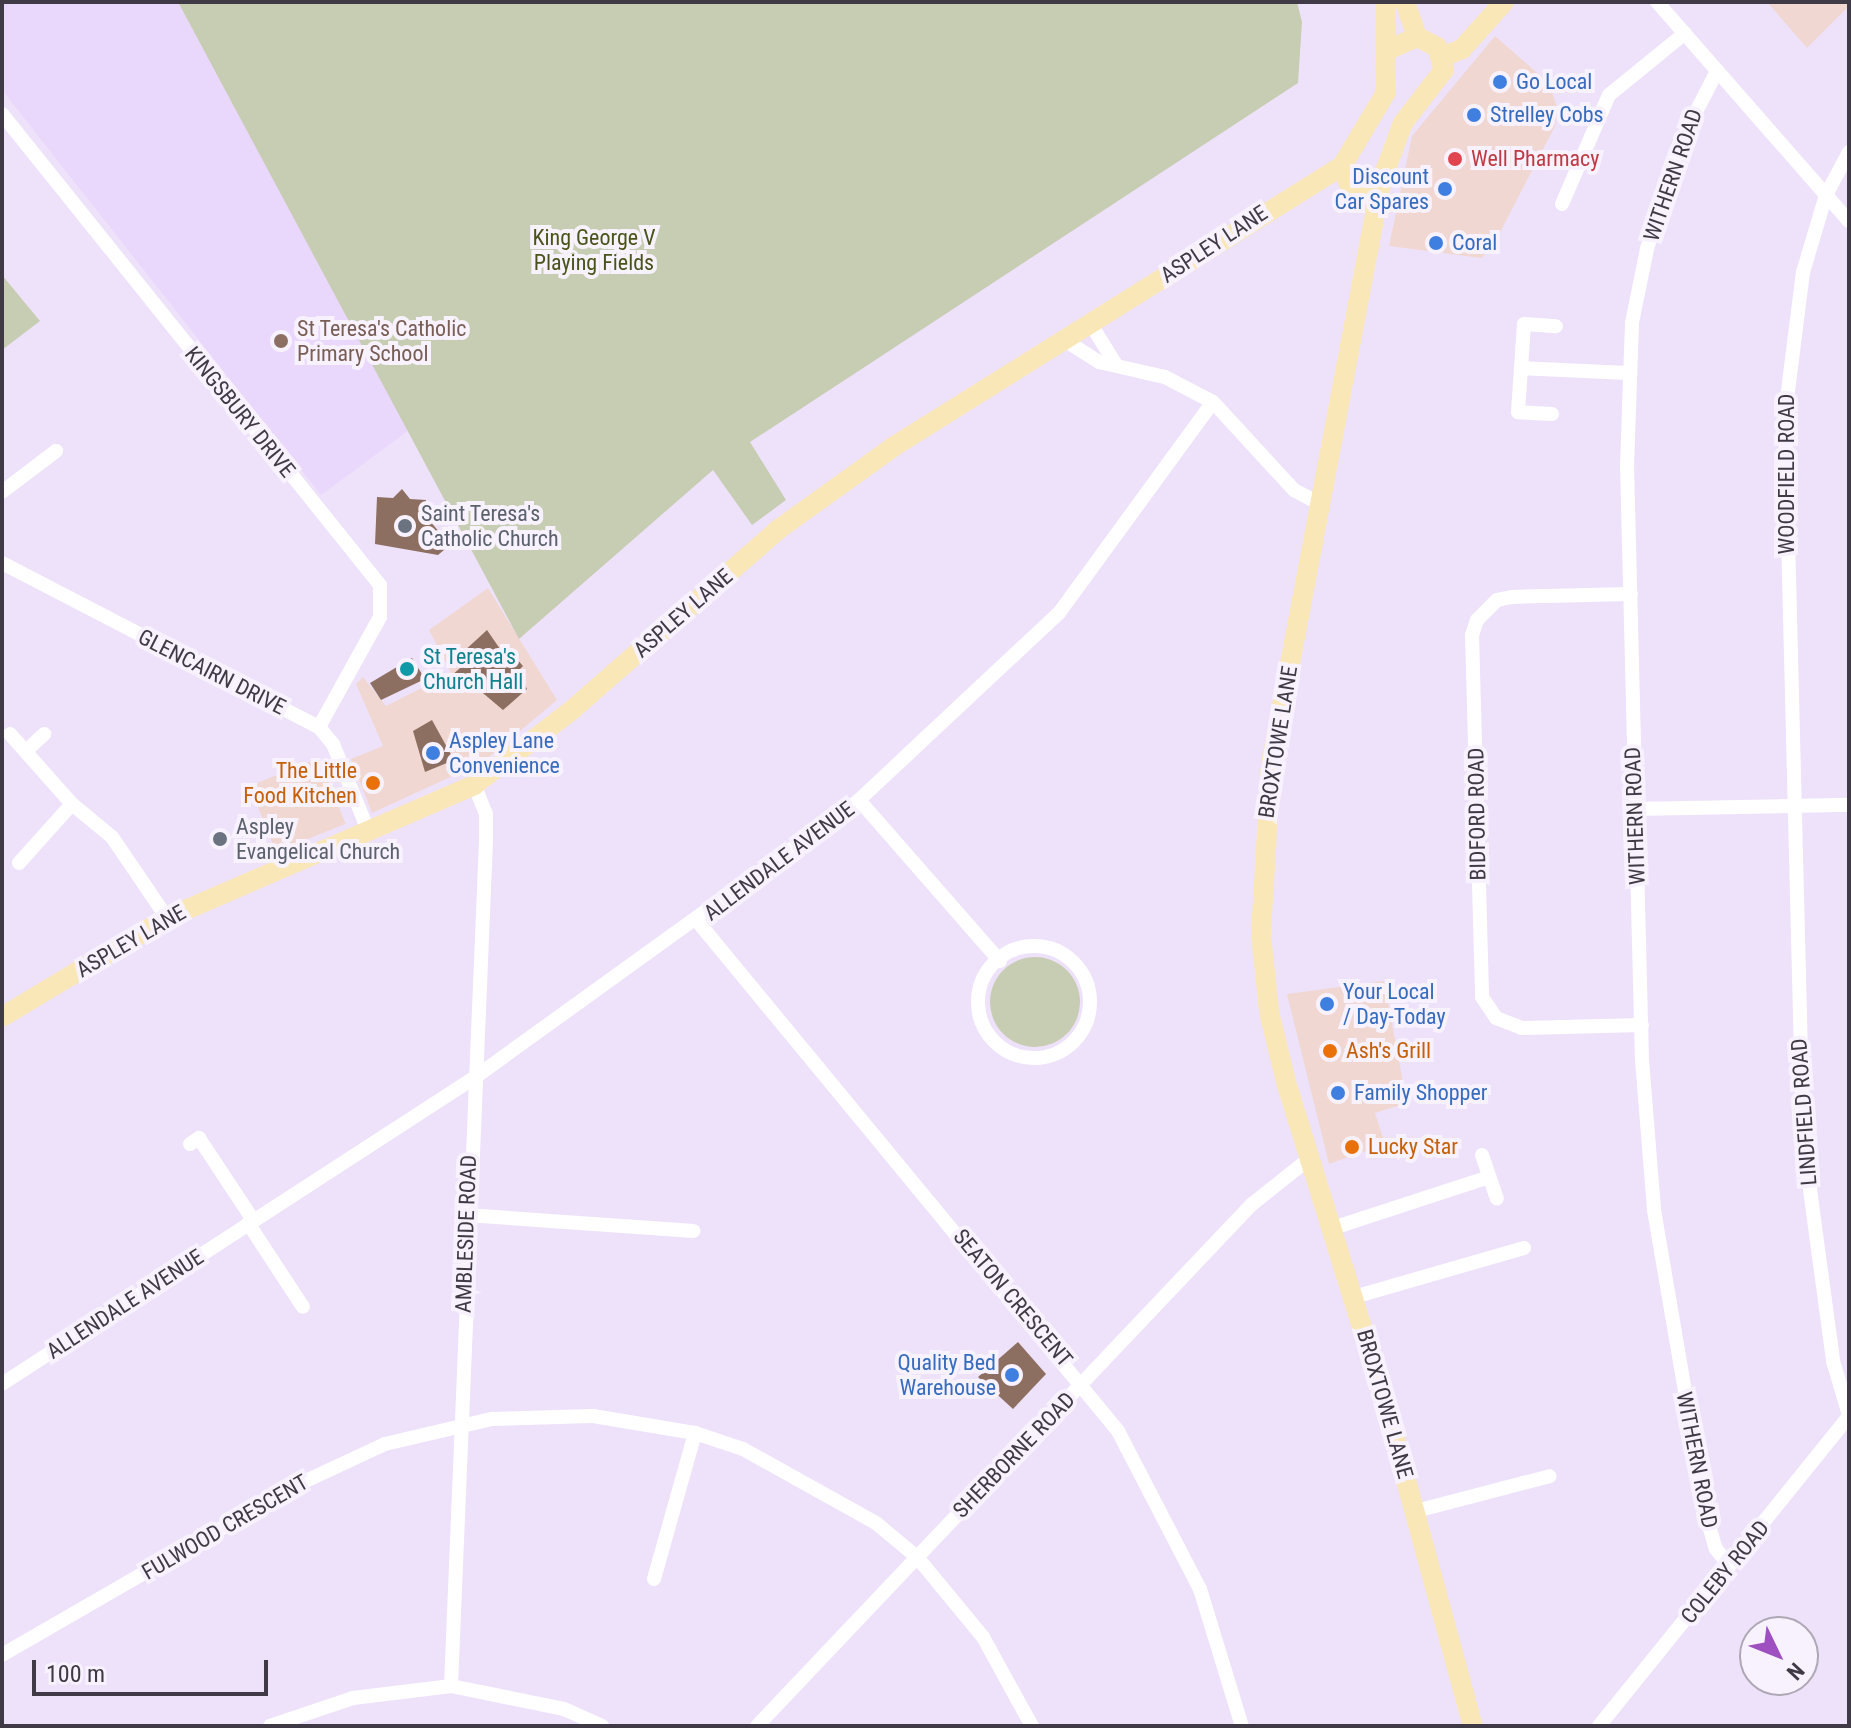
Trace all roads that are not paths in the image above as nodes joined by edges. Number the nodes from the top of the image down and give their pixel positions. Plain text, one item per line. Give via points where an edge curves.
1 (1386, 2) edge
2 (1405, 2) edge
3 (1504, 2) edge
4 (1657, 2) edge
5 (1685, 33) junction
6 (1417, 37) junction
7 (1390, 49) junction
8 (1443, 57) junction
9 (1717, 71) junction
10 (2, 114) edge
11 (1849, 152) edge
12 (1342, 166) junction
13 (1381, 182) junction
14 (1826, 195) junction
15 (1562, 204) dead end
16 (1849, 221) edge
17 (1090, 323) junction
18 (1556, 326) dead end
19 (1063, 339) junction
20 (1115, 363) junction
21 (1521, 368) junction
22 (1628, 373) junction
23 (1213, 402) junction
24 (1552, 414) dead end
25 (56, 451) dead end
26 (2, 492) edge
27 (1320, 504) junction
28 (2, 563) edge
29 (1631, 594) junction
30 (319, 727) junction
31 (10, 734) dead end
32 (44, 734) dead end
33 (26, 751) junction
34 (474, 785) junction
35 (859, 800) junction
36 (72, 804) junction
37 (1849, 805) edge
38 (1794, 806) junction
39 (1634, 809) junction
40 (368, 830) junction
41 (19, 863) dead end
42 (167, 918) junction
43 (698, 922) junction
44 (1000, 961) junction
45 (2, 1017) edge
46 (1642, 1025) junction
47 (474, 1078) junction
48 (190, 1144) dead end
49 (1482, 1155) dead end
50 (1310, 1158) junction
51 (1489, 1177) junction
52 (1497, 1199) dead end
53 (466, 1215) junction
54 (251, 1221) junction
55 (1333, 1228) junction
56 (693, 1231) dead end
57 (1524, 1248) dead end
58 (1354, 1297) junction
59 (303, 1307) dead end
60 (1083, 1383) junction
61 (2, 1384) edge
62 (1849, 1416) edge
63 (460, 1423) junction
64 (695, 1433) junction
65 (1550, 1476) dead end
66 (1416, 1511) junction
67 (917, 1557) junction
68 (1730, 1566) junction
69 (654, 1579) dead end
70 (2, 1655) edge
71 (451, 1686) junction
72 (270, 1726) edge
73 (602, 1726) edge
74 (757, 1726) edge
75 (1032, 1726) edge
76 (1242, 1726) edge
77 (1473, 1726) edge
78 (1599, 1726) edge

1 - 7 main road
2 - 6 main road
3 - 8 main road via 1462,49
4 - 5 street
5 - 9 street
5 - 15 street via 1609,95
6 - 7 main road
6 - 8 main road
7 - 12 main road via 1378,114 1344,154
8 - 13 main road, BROXTOWE LANE via 1440,78 1403,123
9 - 14 street
9 - 22 street, WITHERN ROAD via 1695,108 1658,206
10 - 30 street, KINGSBURY DRIVE via 380,585 380,617
11 - 14 street, WOODFIELD ROAD
12 - 13 main road via 1352,185
12 - 17 main road, ASPLEY LANE
13 - 27 main road, BROXTOWE LANE
14 - 16 street
14 - 38 street, WOODFIELD ROAD via 1803,272 1787,376
17 - 19 main road, ASPLEY LANE
17 - 20 street
18 - 21 street via 1524,324
19 - 20 street via 1099,362
19 - 34 main road, ASPLEY LANE via 966,398 779,529 572,710
20 - 23 street via 1174,380
21 - 22 street
21 - 24 street via 1518,412
22 - 29 street, WITHERN ROAD
23 - 27 street via 1294,490
23 - 35 street, ALLENDALE AVENUE via 1059,613
25 - 26 street
27 - 50 main road, BROXTOWE LANE via 1271,764 1261,900 1269,1012
28 - 30 street, GLENCAIRN DRIVE
29 - 39 street, WITHERN ROAD
29 - 46 street, BIDFORD ROAD via 1497,600 1477,620 1472,635 1482,997 1496,1018 1522,1028
30 - 40 street via 333,744
31 - 33 street
32 - 33 street
33 - 36 street
34 - 40 main road, ASPLEY LANE
34 - 47 street, AMBLESIDE ROAD via 486,814 486,839
35 - 43 street, ALLENDALE AVENUE
35 - 44 street
36 - 41 street
36 - 42 street via 112,837
37 - 38 street
38 - 39 street
38 - 62 street, LINDFIELD ROAD via 1803,1138 1833,1361
39 - 46 street, WITHERN ROAD
40 - 42 main road, ASPLEY LANE
42 - 45 main road, ASPLEY LANE
43 - 47 street, ALLENDALE AVENUE
43 - 60 street, SEATON CRESCENT
44 - 44 street via 1019,945 1052,946 1090,987 1086,1027 1051,1058 1016,1058 979,1021 979,984
46 - 68 street, WITHERN ROAD via 1663,1268 1706,1515 1716,1549
47 - 53 street, AMBLESIDE ROAD
47 - 54 street, ALLENDALE AVENUE
48 - 54 street via 199,1138
49 - 51 street
50 - 55 main road, BROXTOWE LANE
50 - 60 street, SHERBORNE ROAD via 1262,1195
51 - 52 street
51 - 55 street
53 - 56 street
53 - 63 street, AMBLESIDE ROAD
54 - 59 street
54 - 61 street, ALLENDALE AVENUE
55 - 58 main road, BROXTOWE LANE
57 - 58 street
58 - 66 main road, BROXTOWE LANE
60 - 67 street, SHERBORNE ROAD
60 - 76 street, SEATON CRESCENT via 1118,1431 1180,1541
62 - 68 street, COLEBY ROAD
63 - 64 street, FULWOOD CRESCENT via 593,1416
63 - 70 street, FULWOOD CRESCENT via 339,1463
63 - 71 street, AMBLESIDE ROAD
64 - 67 street, FULWOOD CRESCENT via 808,1480
64 - 69 street
65 - 66 street
66 - 77 main road, BROXTOWE LANE
67 - 74 street, SHERBORNE ROAD
67 - 75 street, FULWOOD CRESCENT via 983,1637
68 - 78 street, COLEBY ROAD
71 - 72 street via 353,1698
71 - 73 street via 552,1706

